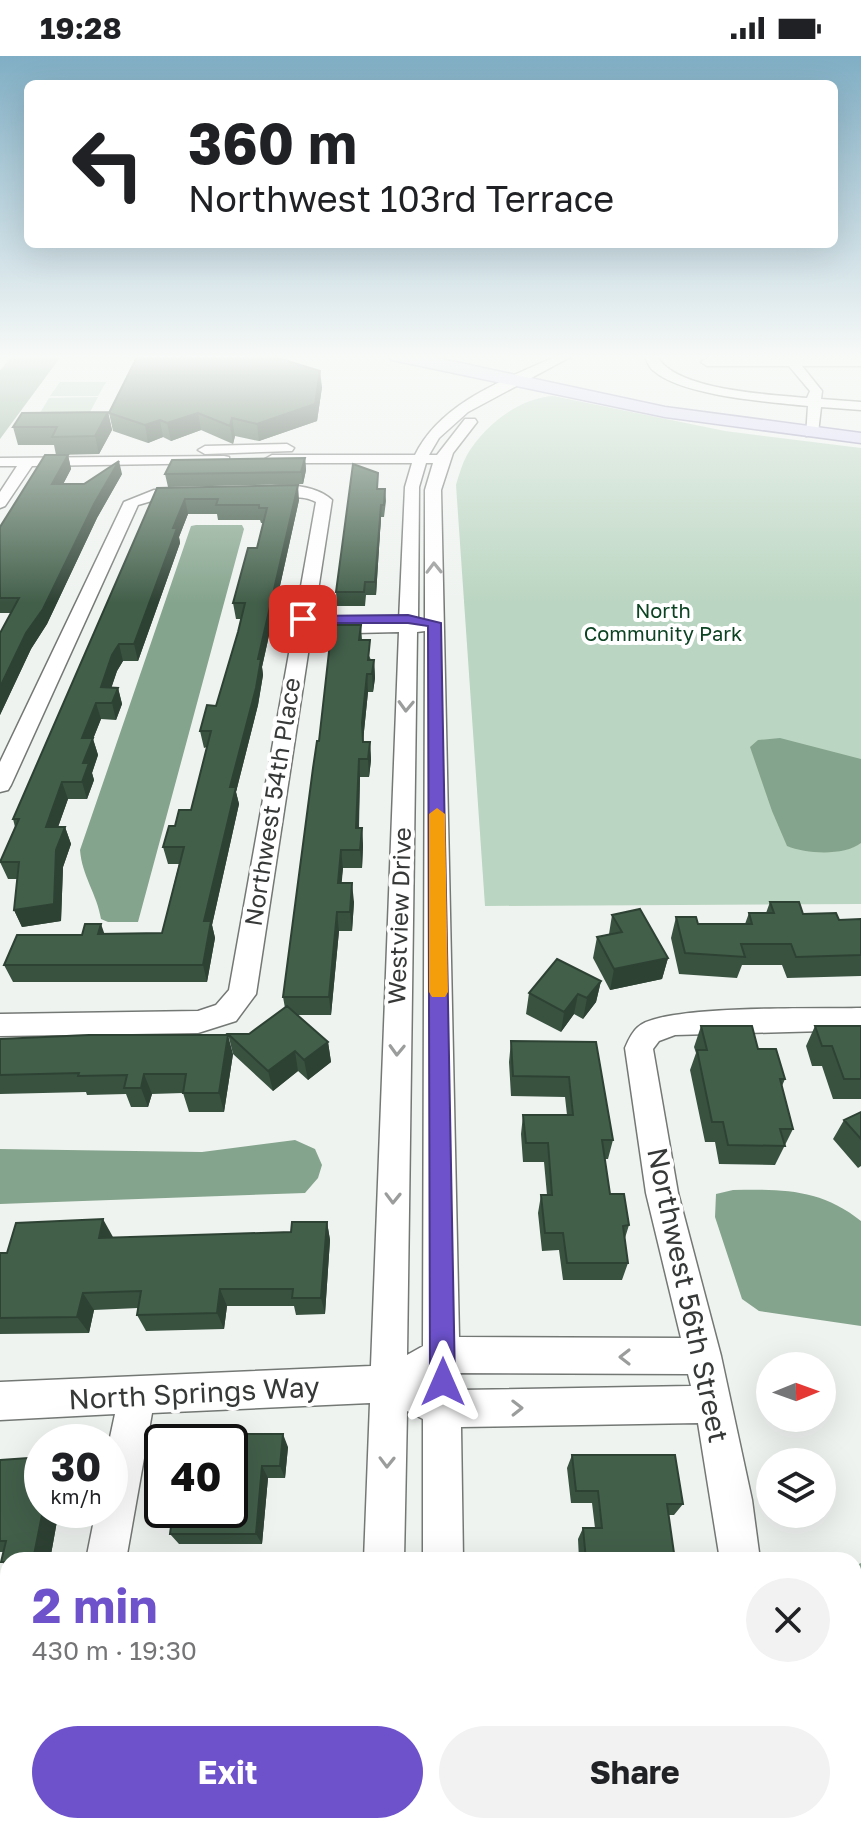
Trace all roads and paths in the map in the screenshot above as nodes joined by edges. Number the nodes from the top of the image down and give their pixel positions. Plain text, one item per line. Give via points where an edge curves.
1 (303, 438) edge
2 (432, 438) edge
3 (453, 438) edge
4 (190, 450) dead end
5 (287, 453) junction
6 (419, 459) junction
7 (442, 459) junction
8 (0, 462) edge
9 (27, 462) junction
10 (244, 493) edge
11 (199, 494) edge
12 (0, 503) edge
13 (302, 624) junction
14 (417, 624) junction
15 (0, 785) edge
16 (861, 1019) edge
17 (0, 1025) edge
18 (443, 1355) junction
19 (703, 1356) junction
20 (389, 1384) junction
21 (137, 1396) junction
22 (0, 1401) edge
23 (713, 1404) junction
24 (443, 1409) junction
25 (108, 1552) edge
26 (384, 1552) edge
27 (443, 1552) edge
28 (739, 1552) edge

1 - 5 street
2 - 6 street, Westview Drive
3 - 7 street, Westview Drive
4 - 5 street
5 - 6 street
5 - 9 street
6 - 7 street
6 - 14 street, Westview Drive via 412,487
14 -> 7 street, Westview Drive via 433,490
8 - 9 street
9 - 12 street
10 - 13 street, Northwest 54th Place via 317,494 324,500
11 - 15 street via 132,502
13 - 14 street
13 - 17 street, Northwest 54th Place via 242,994 226,1013 198,1022
14 - 18 street, Westview Drive
14 -> 20 street, Westview Drive
16 - 19 street, Northwest 56th Street via 674,1024 649,1033 639,1048 662,1193
19 -> 18 street
18 - 20 street
18 - 24 street, Westview Drive
19 - 23 street, Northwest 56th Street
20 - 21 street, North Springs Way
20 - 24 street
20 -> 26 street, Westview Drive
21 - 22 street, North Springs Way
21 - 25 street
24 -> 23 street
23 - 28 street, Northwest 56th Street
24 - 27 street, Westview Drive

